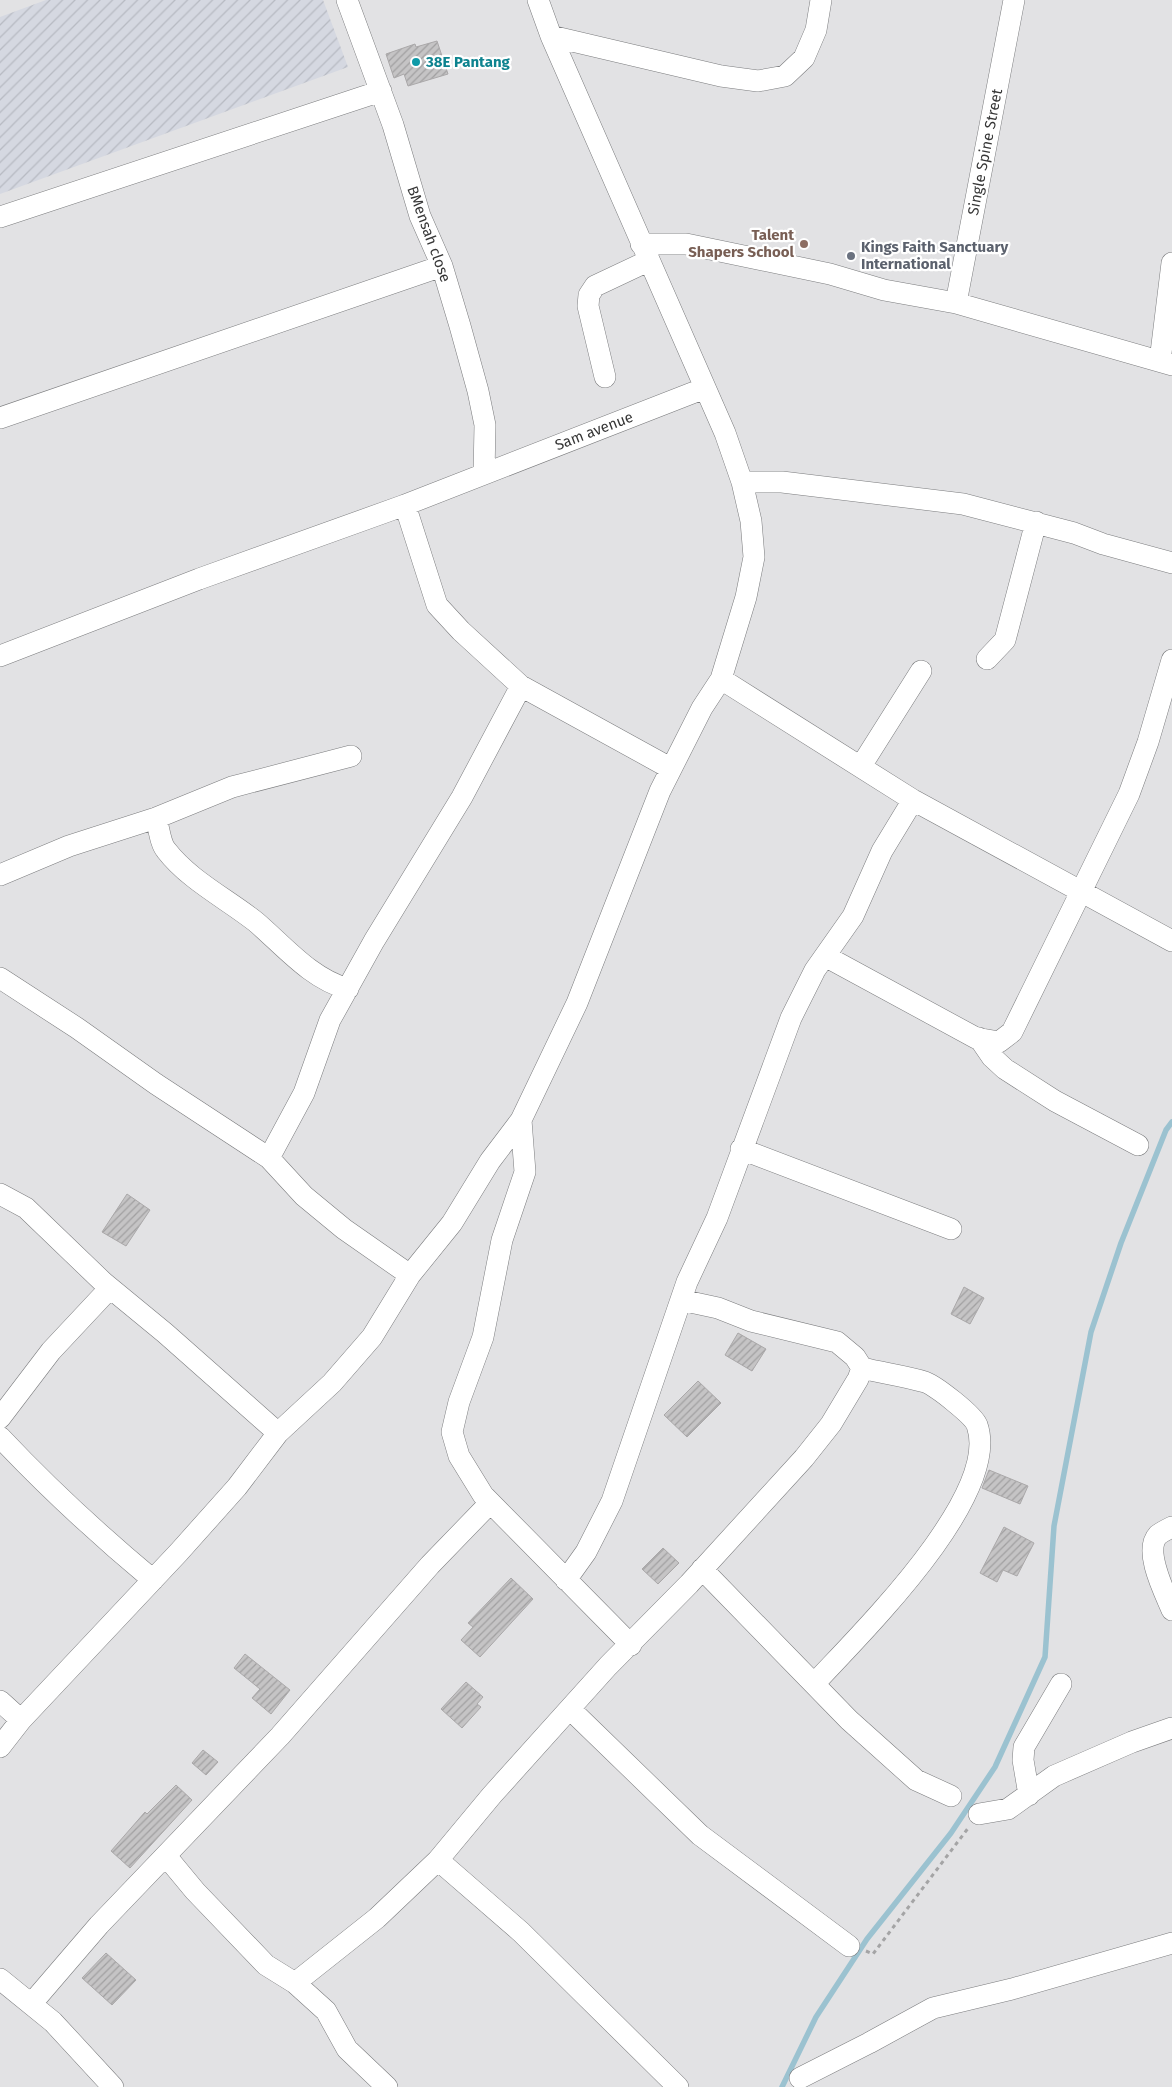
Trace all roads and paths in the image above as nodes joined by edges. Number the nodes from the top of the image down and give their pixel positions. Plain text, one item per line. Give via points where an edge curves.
1 (347, 0) edge
2 (538, 0) edge
3 (821, 0) edge
4 (1014, 0) edge
5 (551, 36) junction
6 (381, 91) junction
7 (0, 217) edge
8 (645, 252) junction
9 (1172, 263) edge
10 (442, 266) junction
11 (956, 304) junction
12 (1166, 363) edge
13 (605, 377) dead end
14 (704, 388) junction
15 (0, 418) edge
16 (484, 474) junction
17 (742, 482) junction
18 (405, 505) junction
19 (1036, 522) junction
20 (1172, 563) edge
21 (0, 656) edge
22 (988, 659) dead end
23 (1172, 660) edge
24 (921, 671) dead end
25 (721, 679) junction
26 (522, 686) junction
27 (352, 756) dead end
28 (861, 766) junction
29 (670, 768) junction
30 (914, 800) junction
31 (156, 818) junction
32 (0, 875) edge
33 (1080, 892) junction
34 (1172, 941) edge
35 (825, 956) junction
36 (0, 978) edge
37 (348, 990) junction
38 (979, 1038) junction
39 (522, 1120) junction
40 (1138, 1145) dead end
41 (741, 1149) junction
42 (269, 1158) junction
43 (0, 1194) edge
44 (951, 1229) dead end
45 (410, 1275) junction
46 (110, 1288) junction
47 (681, 1300) junction
48 (862, 1368) junction
49 (0, 1418) edge
50 (278, 1433) junction
51 (0, 1437) edge
52 (490, 1503) junction
53 (1172, 1527) edge
54 (702, 1569) junction
55 (153, 1580) junction
56 (566, 1580) junction
57 (1172, 1610) edge
58 (630, 1645) junction
59 (814, 1684) junction
60 (1061, 1684) dead end
61 (0, 1702) edge
62 (570, 1709) junction
63 (21, 1720) junction
64 (1172, 1728) edge
65 (0, 1747) edge
66 (1029, 1795) junction
67 (951, 1796) dead end
68 (979, 1814) joint
69 (166, 1856) junction
70 (438, 1860) junction
71 (1172, 1943) edge
72 (849, 1946) dead end
73 (873, 1954) dead end
74 (0, 1979) edge
75 (295, 1983) junction
76 (32, 2003) junction
77 (800, 2078) dead end
78 (113, 2087) edge
79 (387, 2087) edge
80 (678, 2087) edge

1 - 6 street, BMensah close
2 - 5 street
3 - 5 street via 816,30 804,58 785,76 758,81 722,76
4 - 11 street, Single Spine Street
5 - 8 street
6 - 7 street
6 - 10 street, BMensah close via 420,216
8 - 11 street via 686,244 752,256 884,290
8 - 13 street via 594,286 589,295 588,306
8 - 14 street
9 - 12 street
10 - 15 street
10 - 16 street, BMensah close via 485,425
11 - 12 street
14 - 16 street, Sam avenue
14 - 17 street via 725,433
16 - 18 street, Sam avenue
17 - 19 street via 789,483 963,504
17 - 25 street via 751,521 754,557 746,597
18 - 21 street, Sam avenue via 199,579
18 - 26 street via 437,605
19 - 20 street
19 - 22 street via 1005,640
23 - 33 street via 1129,794
24 - 28 street
25 - 28 street
25 - 29 street
26 - 29 street
26 - 37 street via 462,797 392,910
27 - 31 street via 232,787
28 - 30 street
29 - 39 street via 577,1003
30 - 33 street
30 - 35 street via 882,851 853,916
31 - 32 street via 69,846
31 - 37 street via 164,848 179,865 255,922 300,962 332,985
33 - 34 street
33 - 38 street via 1012,1032 999,1042
35 - 38 street
35 - 41 street via 791,1018
36 - 42 street
37 - 42 street via 330,1020 304,1093
38 - 40 street via 1005,1069 1055,1101
39 - 45 street via 490,1161 452,1223
39 - 52 street via 525,1172 502,1240 483,1337 459,1402 452,1432 459,1456
41 - 44 street
41 - 47 street via 717,1218
42 - 45 street via 304,1196 344,1229
43 - 46 street via 26,1208
45 - 50 street via 372,1337 332,1383
46 - 49 street via 51,1352
46 - 50 street
47 - 48 street via 837,1342 855,1357
47 - 56 street via 612,1501 586,1552
48 - 54 street via 847,1400 815,1445
48 - 59 street via 926,1383 964,1410 977,1424 980,1450 969,1486 943,1534 908,1582
50 - 55 street via 237,1487
51 - 55 street via 102,1538
52 - 56 street
52 - 69 street via 430,1565 280,1736
53 - 57 street via 1158,1535 1153,1550 1158,1577
54 - 58 street
54 - 59 street
55 - 63 street
56 - 58 street
58 - 62 street
59 - 67 street via 916,1780
60 - 66 street via 1024,1747
61 - 63 street
62 - 70 street
62 - 72 street via 700,1835
63 - 65 street
64 - 66 street via 1054,1776
66 - 68 street via 1008,1809
68 - 73 path
69 - 75 street via 195,1892 266,1965
69 - 76 street via 99,1925
70 - 75 street via 377,1918
70 - 80 street via 521,1932
71 - 77 street via 933,2008
74 - 76 street
75 - 79 street via 326,2011 347,2049
76 - 78 street

